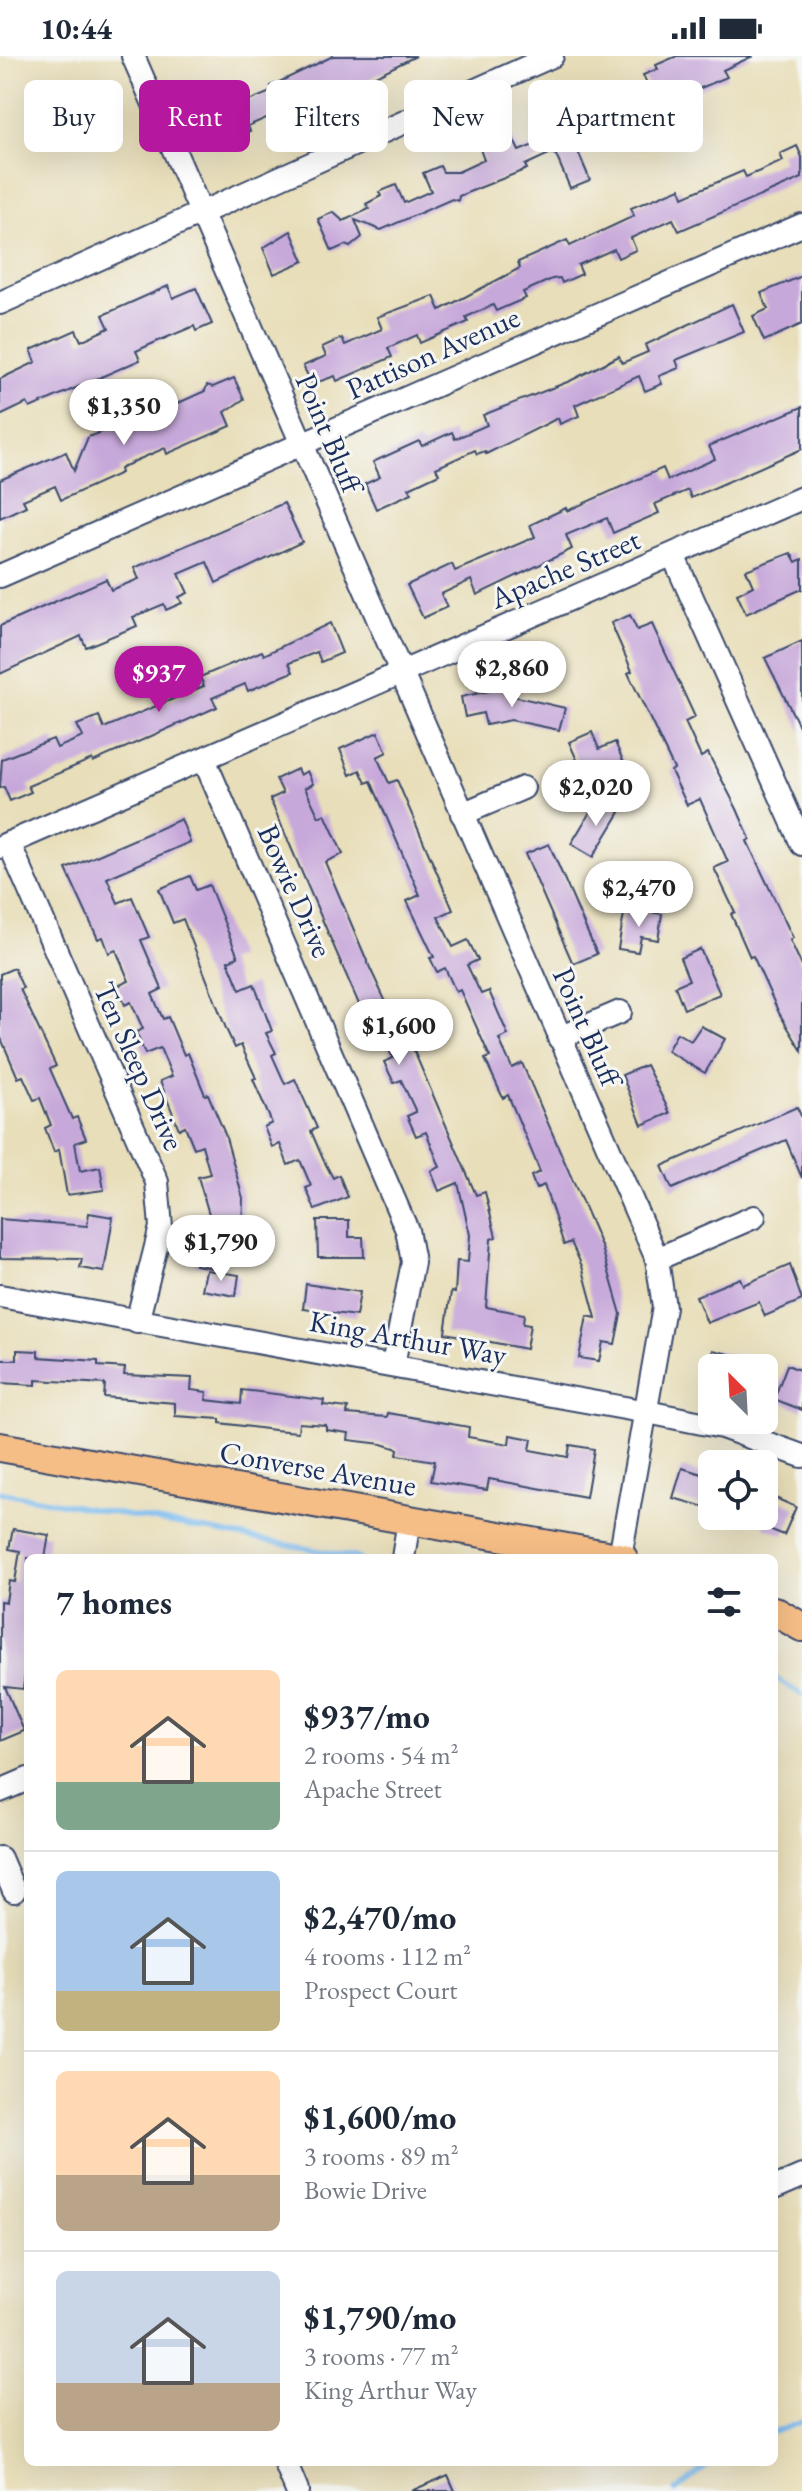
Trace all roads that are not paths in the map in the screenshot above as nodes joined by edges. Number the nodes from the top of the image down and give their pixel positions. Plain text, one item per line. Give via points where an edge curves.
1 (133, 56) edge
2 (552, 56) edge
3 (201, 211) junction
4 (802, 225) edge
5 (0, 303) edge
6 (301, 443) junction
7 (802, 498) edge
8 (673, 555) junction
9 (0, 576) edge
10 (401, 672) junction
11 (204, 759) junction
12 (523, 788) dead end
13 (462, 814) junction
14 (802, 844) edge
15 (4, 845) edge
16 (620, 1012) dead end
17 (559, 1038) junction
18 (754, 1217) dead end
19 (657, 1259) junction
20 (0, 1296) edge
21 (137, 1322) junction
22 (393, 1365) junction
23 (647, 1412) junction
24 (0, 1447) edge
25 (802, 1456) edge
26 (409, 1520) junction
27 (404, 1554) edge
28 (600, 1554) edge
29 (623, 1554) edge
30 (778, 1613) edge
31 (802, 1627) edge
32 (24, 1781) edge
33 (0, 1791) edge
34 (0, 1858) edge
35 (14, 1891) dead end
36 (802, 2176) edge
37 (778, 2186) edge
38 (287, 2466) edge
39 (297, 2491) edge

1 - 3 street, Point Bluff
2 - 3 street
3 - 5 street
3 - 6 street, Point Bluff
4 - 6 street, Pattison Avenue
6 - 9 street, Pattison Avenue
6 - 10 street, Point Bluff
7 - 8 street, Apache Street
8 - 10 street, Apache Street
8 - 14 street
10 - 11 street, Apache Street
10 - 13 street, Point Bluff
11 - 15 street, Apache Street
11 - 22 street, Bowie Drive via 407,1230 413,1262
12 - 13 street
13 - 17 street, Point Bluff
15 - 21 street, Ten Sleep Drive via 157,1182 161,1227
16 - 17 street
17 - 19 street, Point Bluff
18 - 19 street
19 - 23 street, Point Bluff via 664,1307
20 - 21 street, King Arthur Way
21 - 22 street, King Arthur Way
22 - 23 street, King Arthur Way
23 - 25 street, King Arthur Way via 722,1427
23 - 29 street, Point Bluff
24 - 26 main road, Converse Avenue
26 - 27 street
26 - 28 main road, Converse Avenue
30 - 31 main road
32 - 33 street
34 - 35 street
36 - 37 street
38 - 39 street

